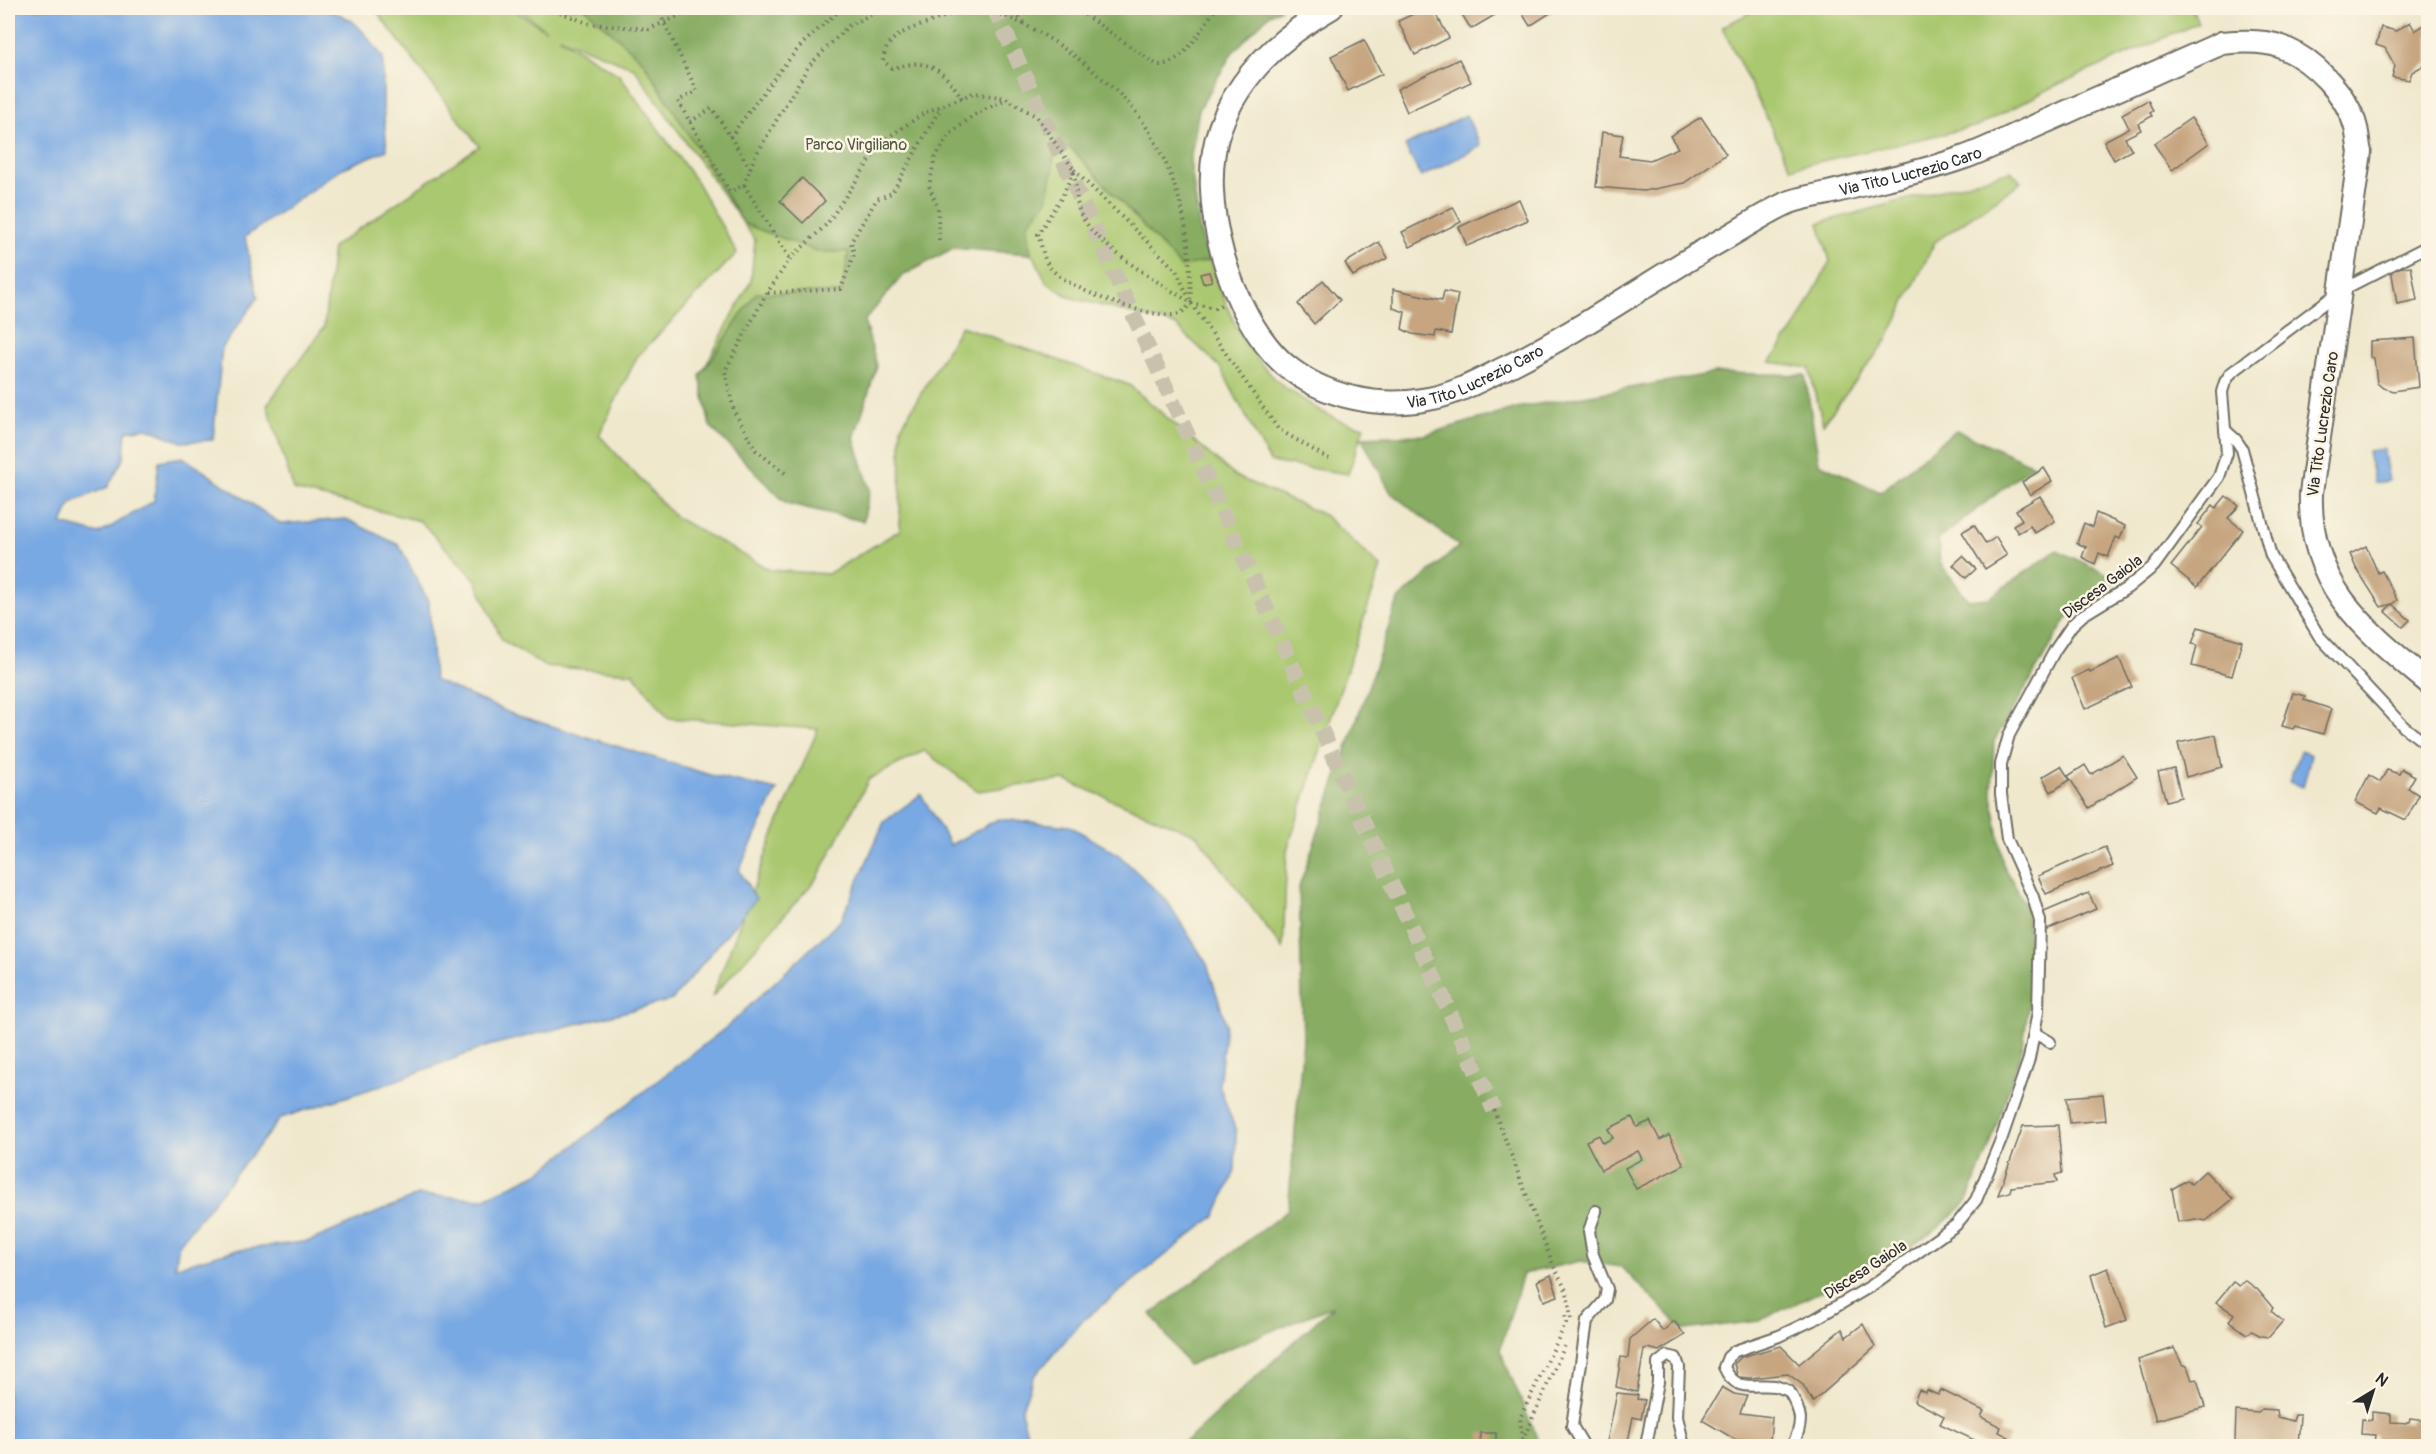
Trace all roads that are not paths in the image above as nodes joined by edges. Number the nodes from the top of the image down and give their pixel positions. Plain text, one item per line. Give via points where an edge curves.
1 (1331, 8) edge
2 (2428, 246) edge
3 (2340, 291) junction
4 (2225, 430) junction
5 (2428, 682) edge
6 (2428, 745) edge
7 (2035, 1033) junction
8 (2050, 1042) dead end
9 (1596, 1211) dead end
10 (1584, 1446) edge
11 (1646, 1446) edge
12 (1684, 1446) edge
13 (1792, 1446) edge

1 - 3 street, Via Tito Lucrezio Caro via 1284,39 1238,91 1220,128 1212,187 1223,257 1234,290 1263,341 1285,364 1341,396 1381,403 1426,400 1458,391 1584,325 1787,203 1961,158 2222,43 2237,41 2281,46 2301,56 2328,82 2354,121 2360,152
2 - 3 lane, Discesa Gaiola
3 - 4 lane, Discesa Gaiola via 2231,374 2222,392
3 - 5 street, Via Tito Lucrezio Caro via 2311,493 2314,538 2323,567 2348,608
4 - 6 lane via 2242,449 2271,556 2319,636 2404,727
4 - 7 lane, Discesa Gaiola via 2227,453 2219,477 2154,566 2083,615 2063,636 2004,748 2000,777 2007,839 2040,921
7 - 8 lane
7 - 13 lane, Discesa Gaiola via 1976,1200 1956,1225 1871,1286 1815,1319 1728,1357 1724,1367 1741,1385 1775,1386 1789,1391 1801,1414
9 - 10 lane via 1589,1231 1593,1255 1607,1289 1605,1300 1587,1321 1578,1380 1572,1426
11 - 12 lane via 1658,1363 1667,1356 1676,1358 1679,1367 1677,1417

